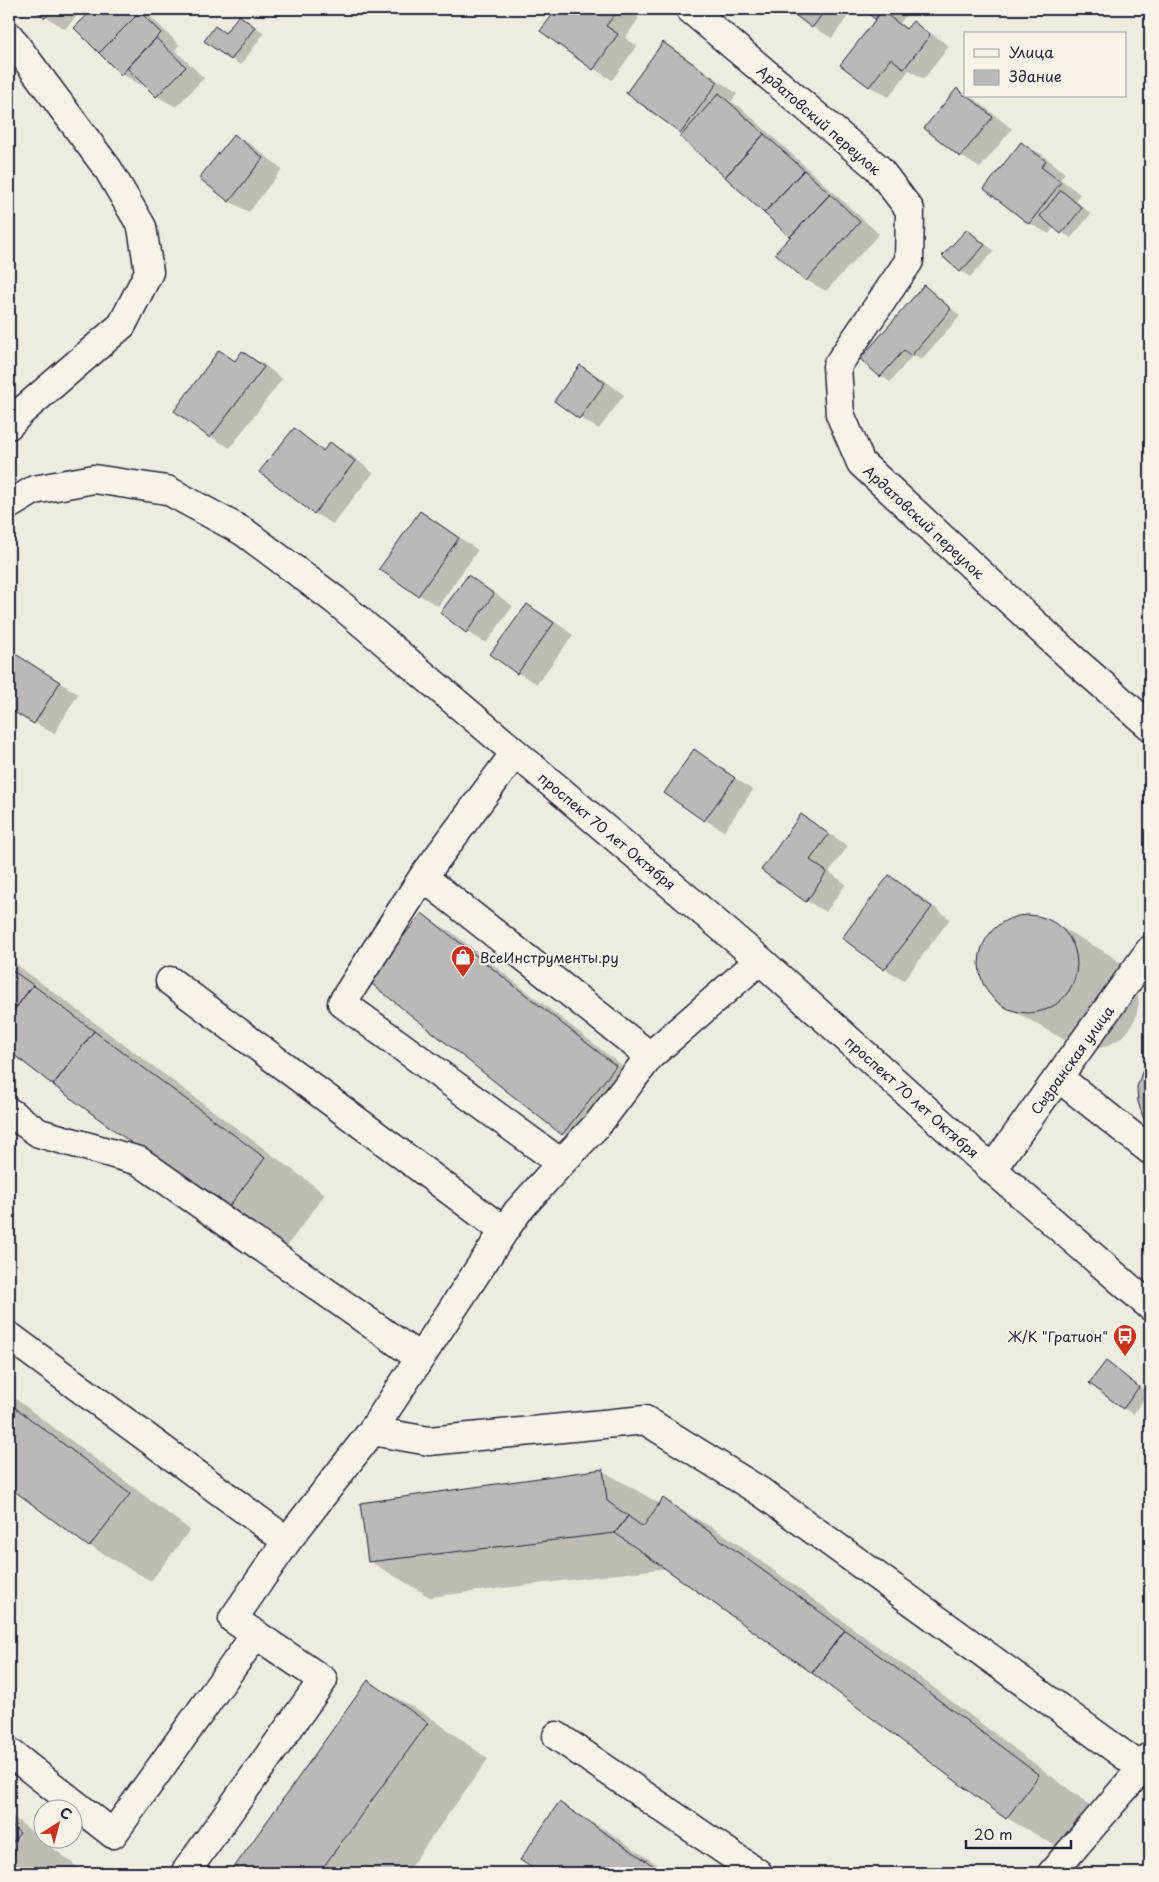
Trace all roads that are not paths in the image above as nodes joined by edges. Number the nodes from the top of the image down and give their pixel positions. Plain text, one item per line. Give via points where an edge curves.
1 (690, 9) edge
2 (9, 36) edge
3 (9, 425) edge
4 (9, 505) edge
5 (1150, 726) edge
6 (515, 753) junction
7 (423, 878) junction
8 (1148, 958) edge
9 (760, 960) junction
10 (170, 981) dead end
11 (650, 1056) junction
12 (1059, 1078) junction
13 (9, 1112) edge
14 (1150, 1150) edge
15 (560, 1163) junction
16 (992, 1169) junction
17 (504, 1230) junction
18 (1150, 1306) edge
19 (9, 1336) edge
20 (420, 1358) junction
21 (372, 1431) junction
22 (288, 1541) junction
23 (256, 1634) junction
24 (557, 1736) dead end
25 (9, 1752) edge
26 (1146, 1763) edge
27 (185, 1873) edge
28 (758, 1873) edge
29 (1052, 1873) edge

1 - 5 street, Ардатовский переулок via 878,168 910,210 909,262 837,366 840,414 861,464
2 - 3 street via 108,169 142,227 149,272 122,326
4 - 6 street, проспект 70 лет Октября via 34,490 94,479 167,490 244,532 335,600
6 - 7 street
6 - 9 street, проспект 70 лет Октября
7 - 11 street
7 - 15 street via 342,1003
8 - 12 street, Сызранская улица
9 - 11 street
9 - 16 street, проспект 70 лет Октября
10 - 17 street
11 - 15 street via 598,1124
12 - 14 street
12 - 16 street, Сызранская улица
13 - 20 street via 39,1133 138,1161
15 - 17 street
16 - 18 street, проспект 70 лет Октября
17 - 20 street
19 - 22 street
20 - 21 street
21 - 22 street
21 - 26 street via 429,1441 645,1420 761,1492
22 - 23 street via 233,1619
23 - 25 street via 113,1834
23 - 27 street via 323,1680
24 - 28 street
26 - 29 street

